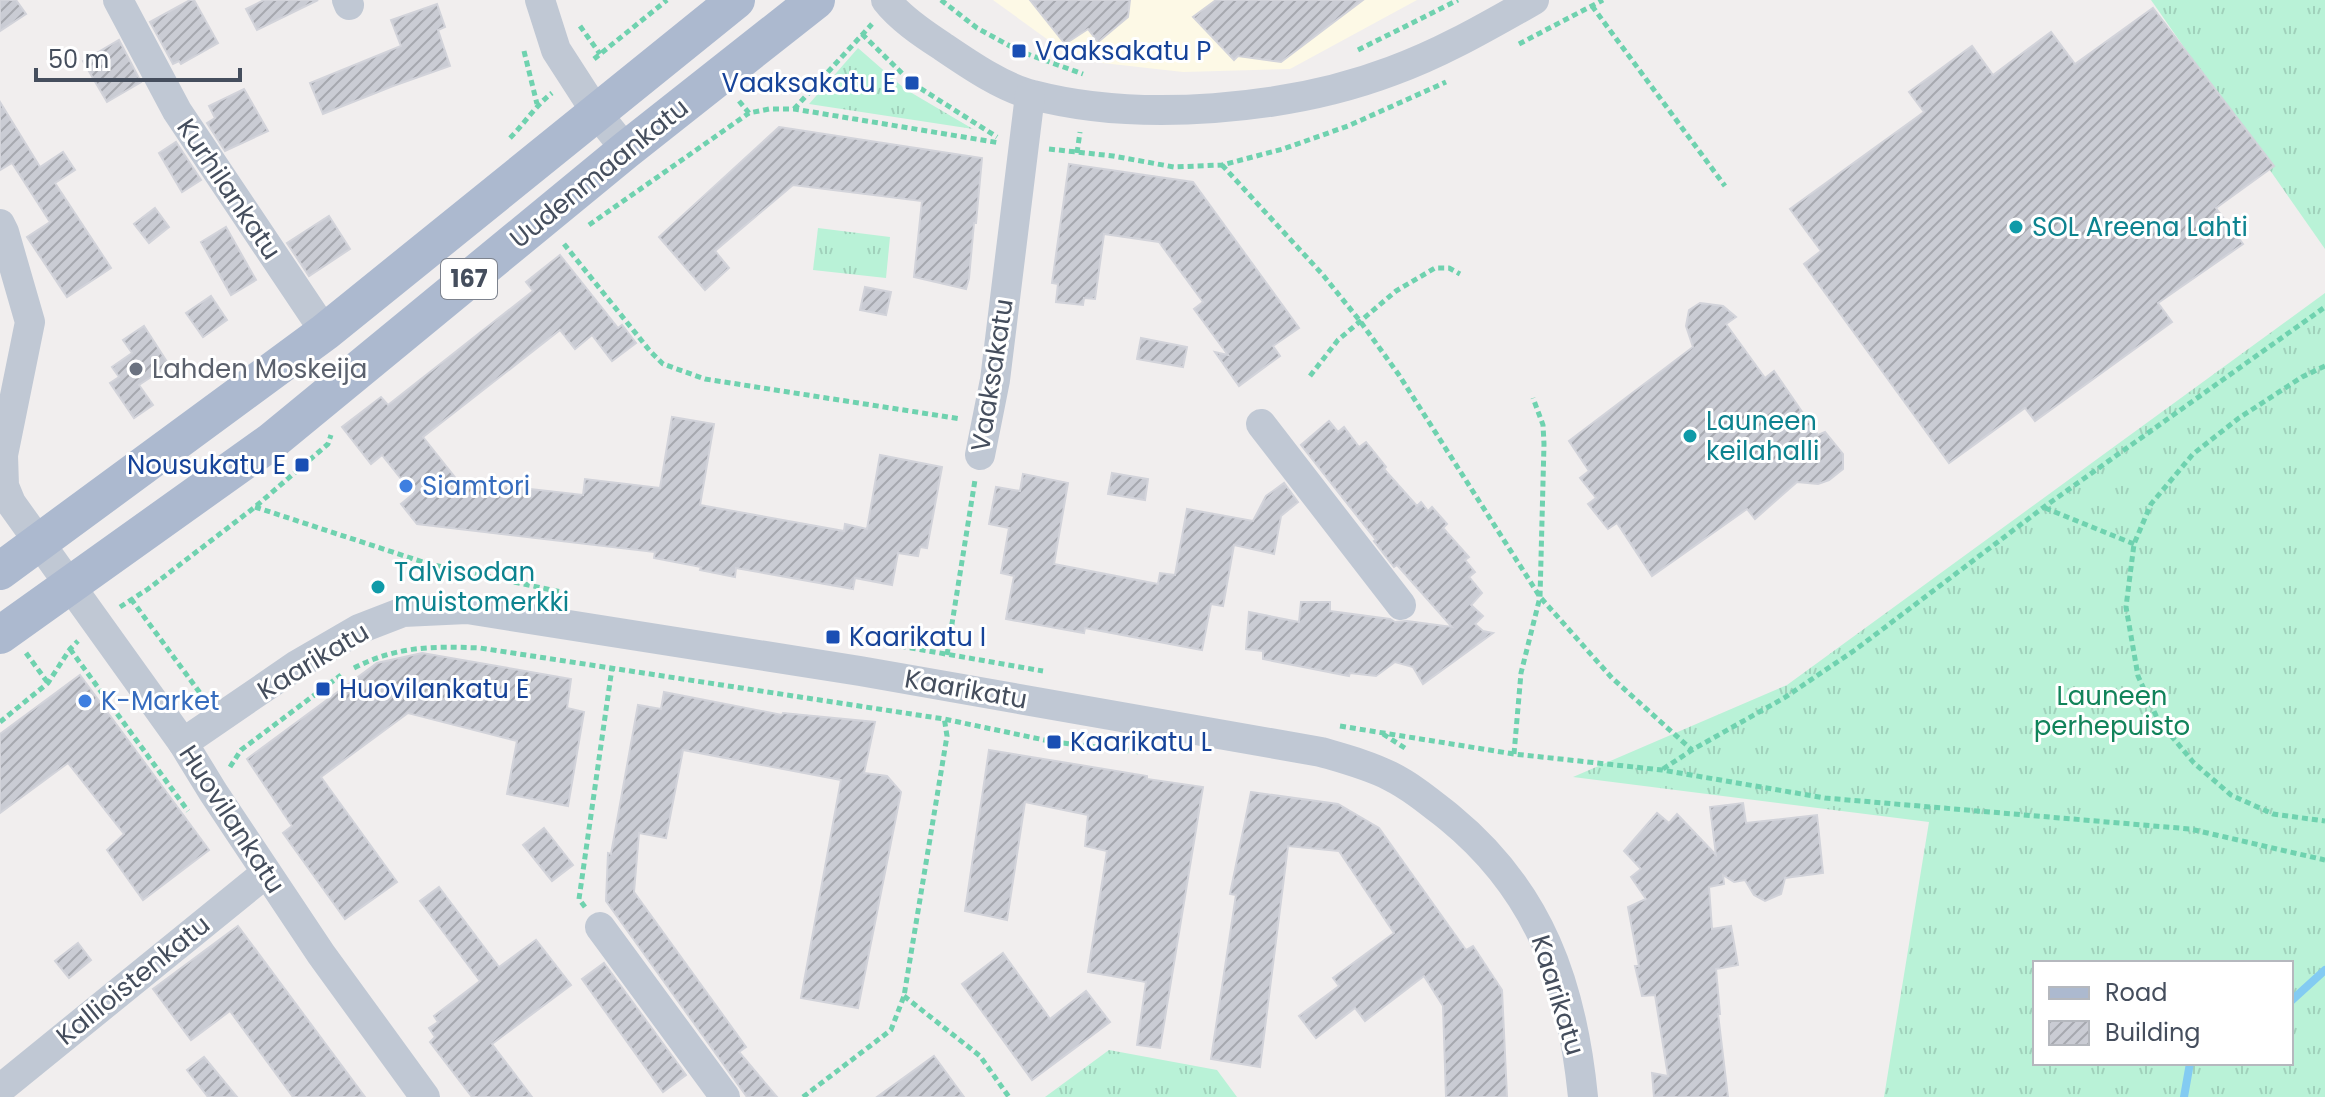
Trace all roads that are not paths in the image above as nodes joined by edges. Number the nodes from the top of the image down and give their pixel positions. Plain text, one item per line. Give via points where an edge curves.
1 (540, 0) edge
2 (736, 0) edge
3 (816, 0) edge
4 (888, 2) edge
5 (1526, 2) edge
6 (126, 4) edge
7 (1030, 95) junction
8 (596, 112) junction
9 (626, 150) junction
10 (0, 224) edge
11 (325, 332) junction
12 (1261, 424) dead end
13 (980, 455) road end
14 (38, 543) junction
15 (0, 571) edge
16 (69, 585) junction
17 (1401, 605) dead end
18 (0, 635) edge
19 (183, 743) junction
20 (266, 873) junction
21 (600, 927) road end
22 (0, 1089) edge
23 (423, 1096) edge
24 (725, 1097) edge
25 (1583, 1097) edge

1 - 8 street via 556,50
2 - 8 main road, Uudenmaankatu / 167
3 - 9 main road, Uudenmaankatu / 167
4 - 7 street via 923,34 977,70
5 - 7 street via 1453,45 1391,72 1308,94 1166,112
6 - 11 street, Kurhilankatu via 177,111
7 - 13 street, Vaaksakatu via 995,380
8 - 9 street
8 - 11 main road, Uudenmaankatu / 167
9 - 16 main road, Uudenmaankatu / 167 via 272,441
10 - 14 street, Huovilankatu via 30,322 3,455 4,486
11 - 14 main road, Uudenmaankatu / 167
12 - 17 street
14 - 15 main road, Uudenmaankatu / 167
14 - 16 street, Huovilankatu
16 - 18 main road, Uudenmaankatu / 167
16 - 19 street, Huovilankatu
19 - 20 street, Huovilankatu
19 - 25 street, Kaarikatu via 220,719 264,674 359,629 403,612 467,609 1321,752 1393,777 1425,797 1500,867 1532,912 1554,961 1578,1054
20 - 22 street, Kallioistenkatu
20 - 23 street, Huovilankatu
21 - 24 street

